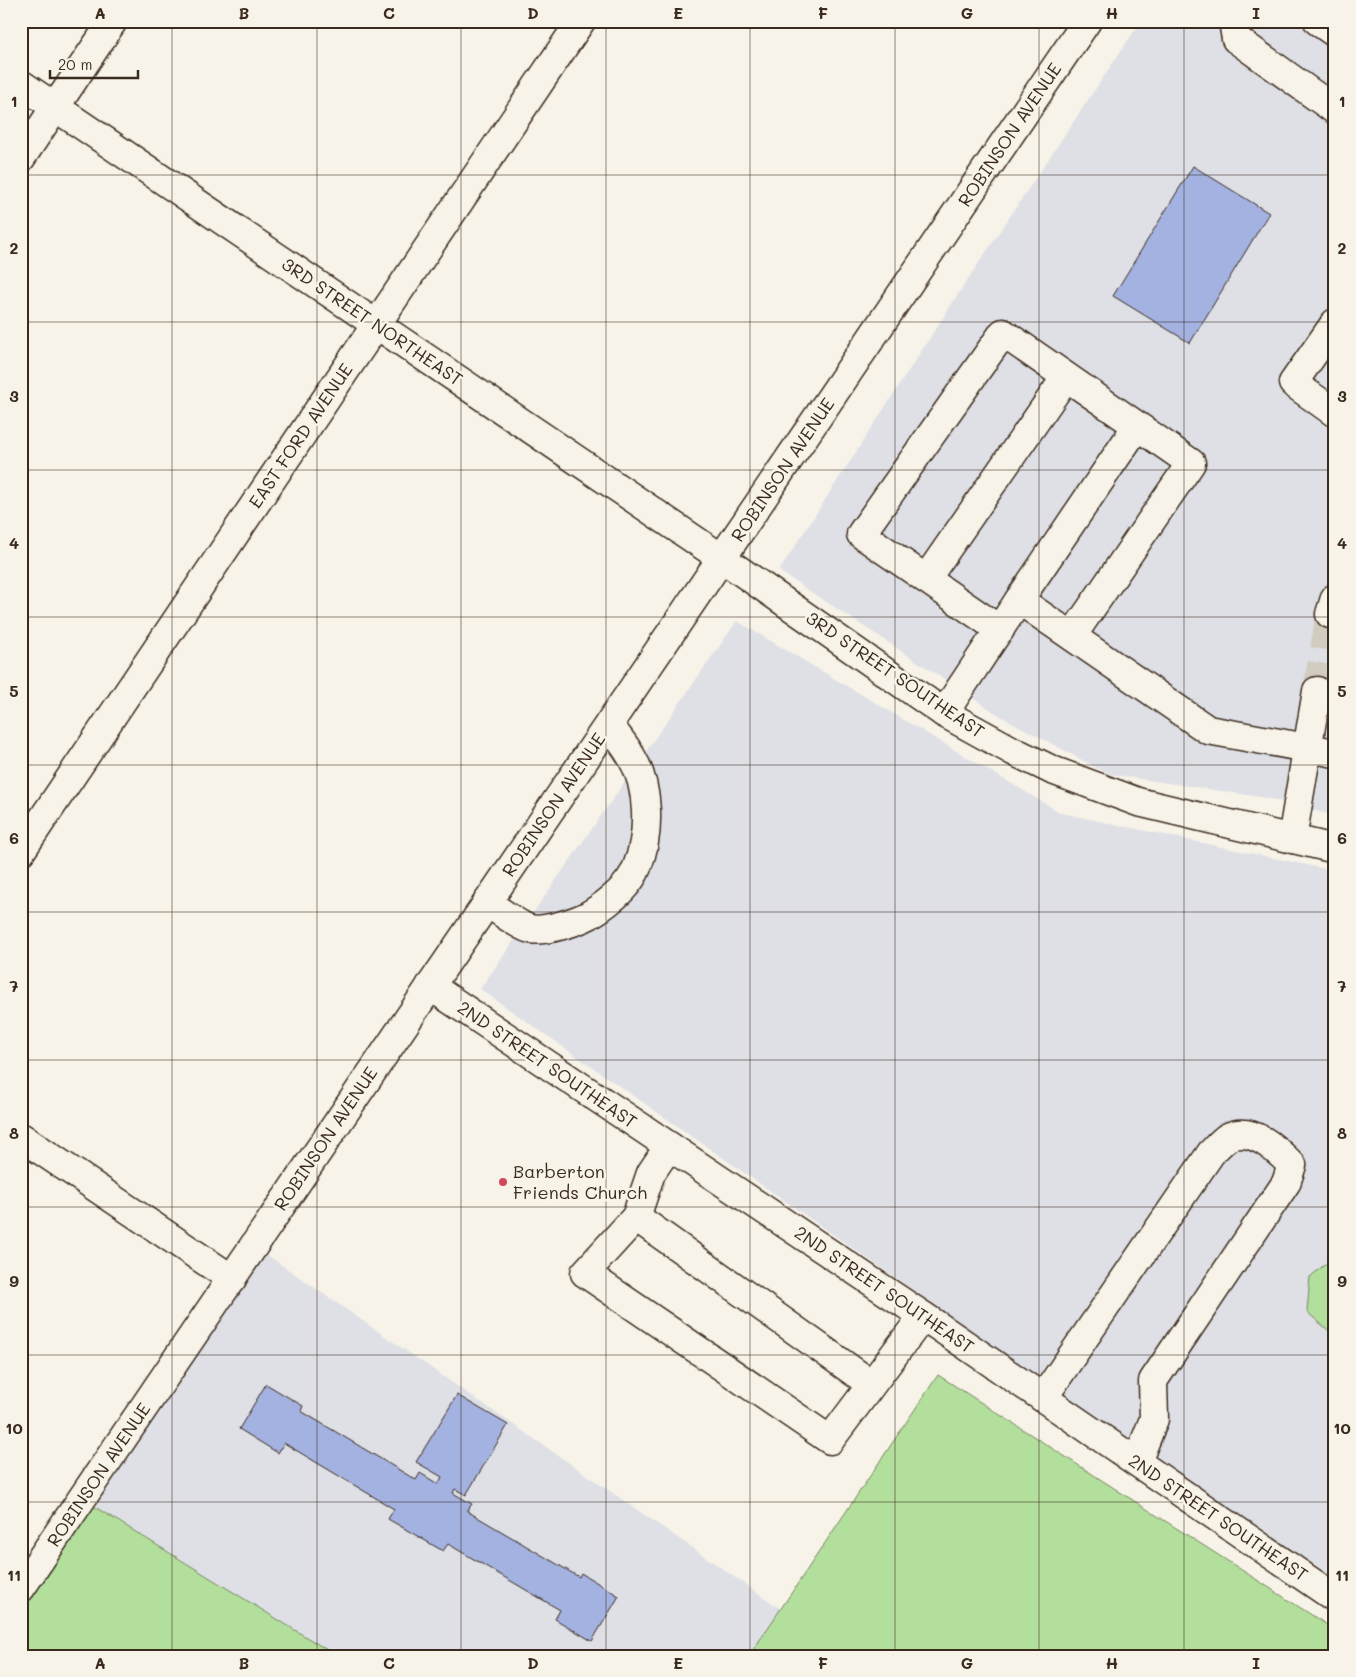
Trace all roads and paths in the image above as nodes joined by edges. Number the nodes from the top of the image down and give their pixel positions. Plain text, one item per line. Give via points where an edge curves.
1 (113, 21) edge
2 (581, 21) edge
3 (1087, 21) edge
4 (1233, 21) edge
5 (1318, 21) edge
6 (1335, 33) edge
7 (21, 84) edge
8 (55, 107) junction
9 (1335, 110) edge
10 (21, 158) edge
11 (1335, 324) edge
12 (377, 325) junction
13 (1066, 377) junction
14 (1335, 413) edge
15 (1137, 426) junction
16 (723, 559) junction
17 (926, 579) junction
18 (1020, 600) junction
19 (1000, 630) junction
20 (1072, 636) junction
21 (1317, 691) tunnel mouth
22 (944, 713) junction
23 (609, 724) junction
24 (1322, 750) edge
25 (1292, 839) junction
26 (1335, 849) edge
27 (21, 852) edge
28 (487, 903) junction
29 (430, 986) junction
30 (21, 1137) edge
31 (669, 1146) junction
32 (636, 1217) junction
33 (232, 1279) junction
34 (923, 1316) junction
35 (872, 1384) junction
36 (1043, 1398) junction
37 (1137, 1462) junction
38 (21, 1588) edge
39 (1335, 1598) edge

1 - 8 street
2 - 12 street, EAST FORD AVENUE
3 - 16 street, ROBINSON AVENUE
4 - 9 street via 1236,39
5 - 6 street
7 - 8 street, 3RD STREET NORTHEAST
8 - 10 street
8 - 12 street, 3RD STREET NORTHEAST
11 - 14 street via 1293,383
12 - 16 street, 3RD STREET NORTHEAST
12 - 27 street, EAST FORD AVENUE
13 - 15 street
13 - 17 street
13 - 17 street via 1003,333 861,534
15 - 18 street
15 - 20 street via 1191,464
16 - 22 street, 3RD STREET SOUTHEAST
16 - 23 street, ROBINSON AVENUE
17 - 19 street
18 - 19 street
18 - 20 street
19 - 22 street
20 - 24 street via 1208,730
21 - 24 street
22 - 25 street, 3RD STREET SOUTHEAST via 1052,770 1138,802
23 - 28 street, ROBINSON AVENUE
23 - 28 street via 632,756 645,800 646,838 637,869 604,906 579,921 530,929
24 - 25 street
25 - 26 street, 3RD STREET SOUTHEAST
28 - 29 street, ROBINSON AVENUE
29 - 31 street, 2ND STREET SOUTHEAST
29 - 33 street, ROBINSON AVENUE
30 - 33 street
31 - 32 street via 651,1173
31 - 34 street, 2ND STREET SOUTHEAST
32 - 35 street
32 - 35 street via 585,1273 830,1440
33 - 38 street, ROBINSON AVENUE
34 - 35 street
34 - 36 street, 2ND STREET SOUTHEAST
36 - 37 street, 2ND STREET SOUTHEAST
36 - 37 street via 1210,1153 1229,1137 1250,1135 1272,1146 1292,1165 1286,1183 1153,1381 1154,1419
37 - 39 street, 2ND STREET SOUTHEAST

